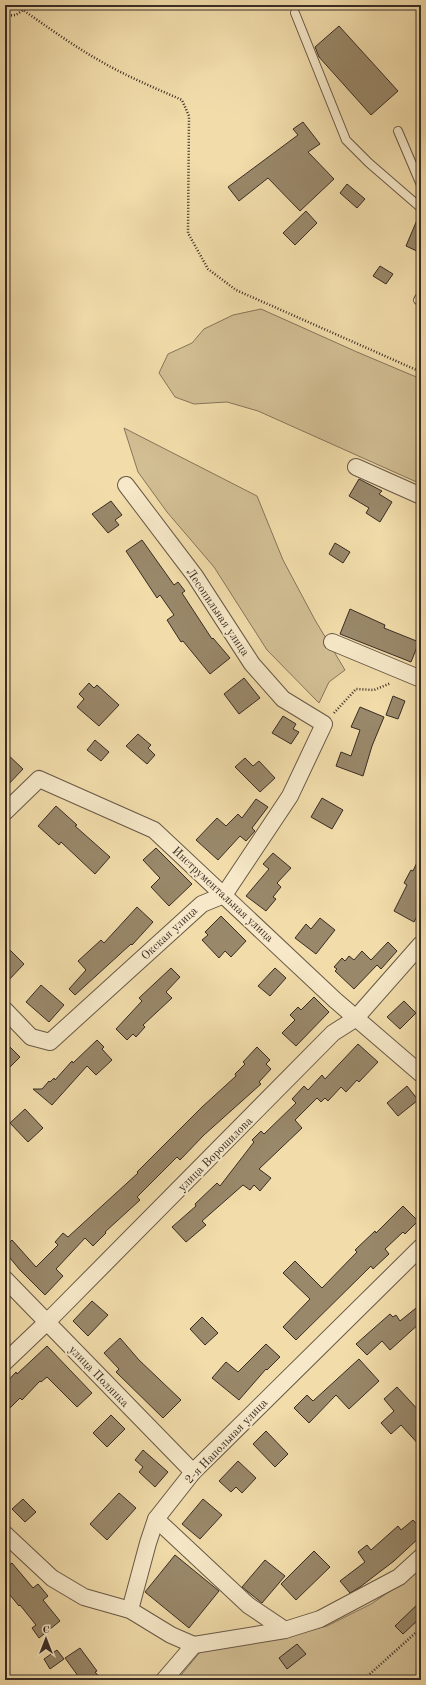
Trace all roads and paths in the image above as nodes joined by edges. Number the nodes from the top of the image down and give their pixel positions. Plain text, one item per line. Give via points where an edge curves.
1 (295, 13) dead end
2 (5, 16) edge
3 (398, 131) dead end
4 (421, 185) edge
5 (421, 208) edge
6 (421, 295) edge
7 (421, 302) edge
8 (421, 372) edge
9 (356, 467) dead end
10 (126, 485) dead end
11 (421, 496) edge
12 (332, 642) dead end
13 (415, 677) edge
14 (324, 724) junction
15 (5, 812) edge
16 (224, 895) junction
17 (421, 944) edge
18 (5, 1010) edge
19 (355, 1019) junction
20 (421, 1074) edge
21 (421, 1247) edge
22 (5, 1279) edge
23 (47, 1322) junction
24 (5, 1362) edge
25 (192, 1472) junction
26 (156, 1519) junction
27 (5, 1534) edge
28 (421, 1557) edge
29 (130, 1610) junction
30 (421, 1628) edge
31 (285, 1630) junction
32 (194, 1645) junction
33 (164, 1680) edge
34 (363, 1680) edge

1 - 5 lane via 346,140
2 - 8 path via 16,15 23,10 101,62 182,100 189,116 188,233 208,270 236,290
3 - 4 lane
6 - 7 lane via 418,300
9 - 11 street
10 - 14 street, Лесопильная улица via 194,576 252,664 283,699
12 - 13 street
13 - 14 path via 374,690 356,690
14 - 16 street via 290,796
15 - 16 street, Инструментальная улица via 39,779 154,830
16 - 18 street, Окская улица via 202,904 50,1042 32,1036
16 - 19 street, Инструментальная улица
17 - 19 street, улица Ворошилова
19 - 20 street, Инструментальная улица
19 - 23 street, улица Ворошилова via 333,1033
21 - 25 street, 2-я Напольная улица
22 - 23 street, улица Полянка
23 - 24 street, улица Ворошилова
23 - 25 street, улица Полянка
25 - 26 street, 2-я Напольная улица
26 - 29 street, 2-я Напольная улица
26 - 31 street via 248,1605
27 - 29 street via 52,1578 84,1597
28 - 31 street via 400,1577 320,1619
29 - 32 street via 171,1635
30 - 34 path
31 - 32 street
32 - 33 street

